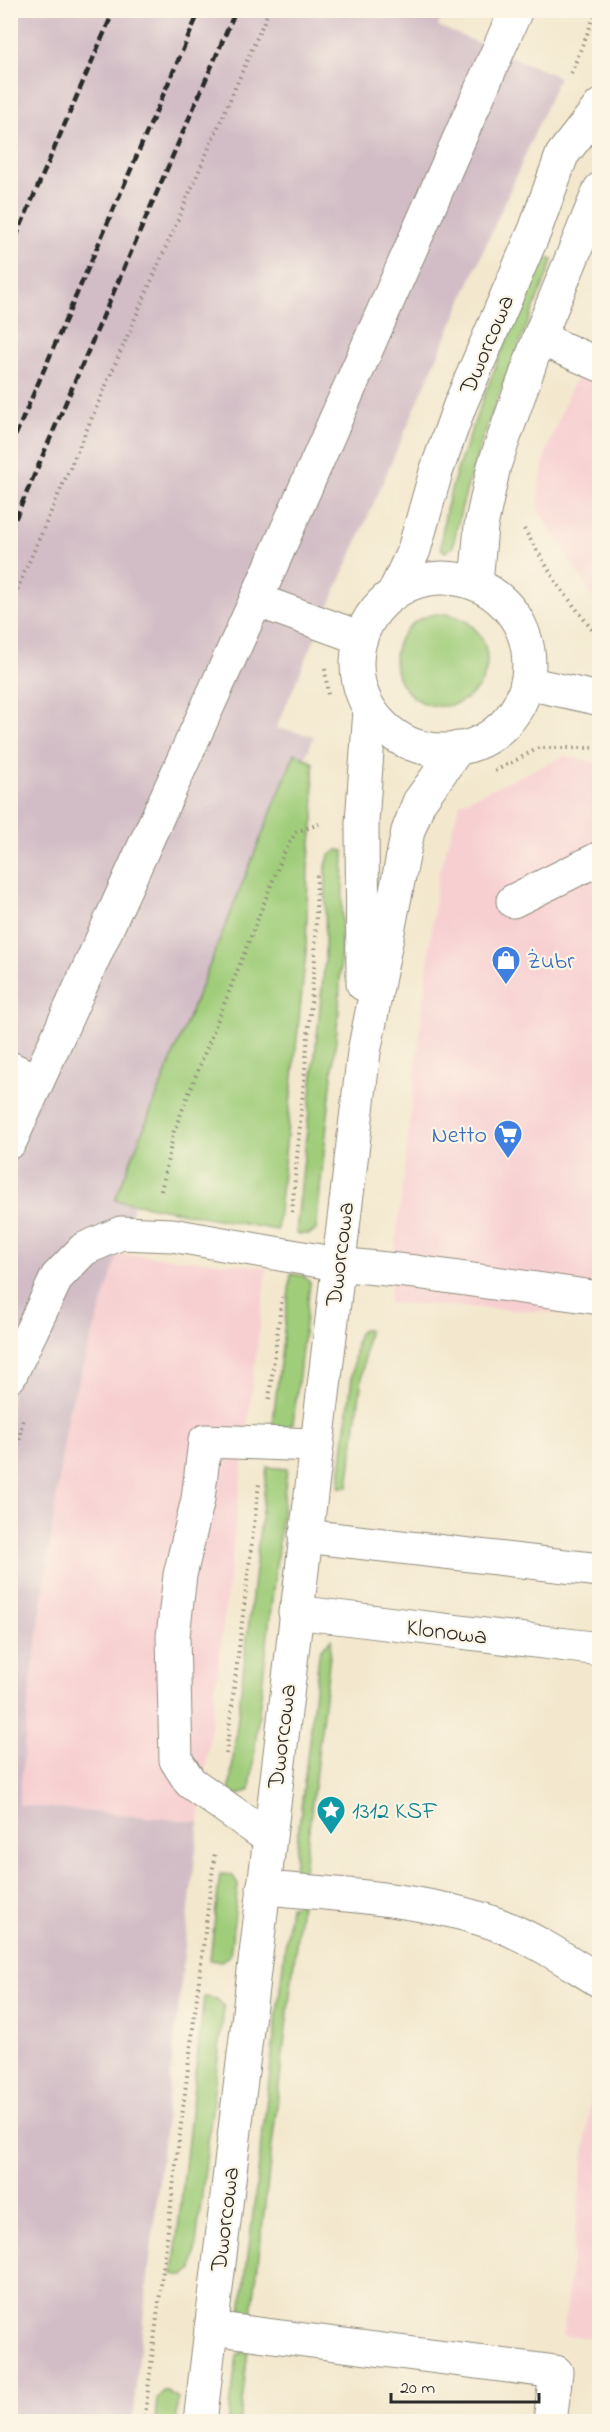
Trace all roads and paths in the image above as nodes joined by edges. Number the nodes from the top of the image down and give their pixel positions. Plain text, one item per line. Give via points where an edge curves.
1 (269, 10) edge
2 (516, 10) edge
3 (600, 106) edge
4 (600, 189) edge
5 (539, 338) junction
6 (600, 365) edge
7 (519, 521) dead end
8 (476, 584) junction
9 (394, 593) junction
10 (256, 600) junction
11 (10, 606) edge
12 (600, 636) edge
13 (361, 638) junction
14 (527, 683) junction
15 (600, 699) edge
16 (370, 710) junction
17 (458, 748) junction
18 (600, 748) edge
19 (491, 773) dead end
20 (321, 835) dead end
21 (600, 858) edge
22 (317, 869) dead end
23 (513, 901) dead end
24 (364, 1052) junction
25 (24, 1074) edge
26 (10, 1142) edge
27 (145, 1234) junction
28 (288, 1255) junction
29 (337, 1264) junction
30 (600, 1298) edge
31 (10, 1376) edge
32 (315, 1445) junction
33 (305, 1536) junction
34 (600, 1570) edge
35 (295, 1612) junction
36 (600, 1649) edge
37 (269, 1838) junction
38 (263, 1888) junction
39 (600, 1982) edge
40 (211, 2328) junction
41 (200, 2421) edge
42 (550, 2421) edge

1 - 11 path
2 - 10 street
3 - 9 street, Dworcowa via 562,155 535,230 460,405 414,550
4 - 5 street, Dworcowa
5 - 6 street
5 - 8 street, Dworcowa via 494,466 481,526
7 - 12 path via 558,585
8 - 9 street via 448,578 429,580
8 - 14 street via 494,593 520,624 527,643
9 - 13 street via 374,612
10 - 13 street
10 - 25 street
13 - 16 street via 357,662 360,687
14 - 15 street
14 - 17 street via 509,719 477,742
16 - 17 street via 387,729 408,742 433,749
16 - 24 street, Dworcowa via 362,822
17 - 24 street, Dworcowa via 419,802 408,831
18 - 19 path via 539,748
20 - 27 path via 322,823 296,832 282,855 174,1131 156,1212
21 - 23 street
22 - 28 path via 315,958
24 - 29 street, Dworcowa
25 - 26 street
27 - 28 street
27 - 31 street via 121,1233 84,1249 70,1263 57,1277
28 - 29 street
29 - 30 street
29 - 32 street, Dworcowa
32 - 33 street, Dworcowa
32 - 37 street via 205,1441 198,1499 180,1575 173,1636 176,1760 190,1782
33 - 34 street
33 - 35 street, Dworcowa
35 - 36 street, Klonowa
35 - 37 street, Dworcowa
37 - 38 street, Dworcowa
38 - 39 street via 372,1898 499,1925 544,1946
38 - 40 street, Dworcowa
40 - 41 street, Dworcowa
40 - 42 street via 556,2372

